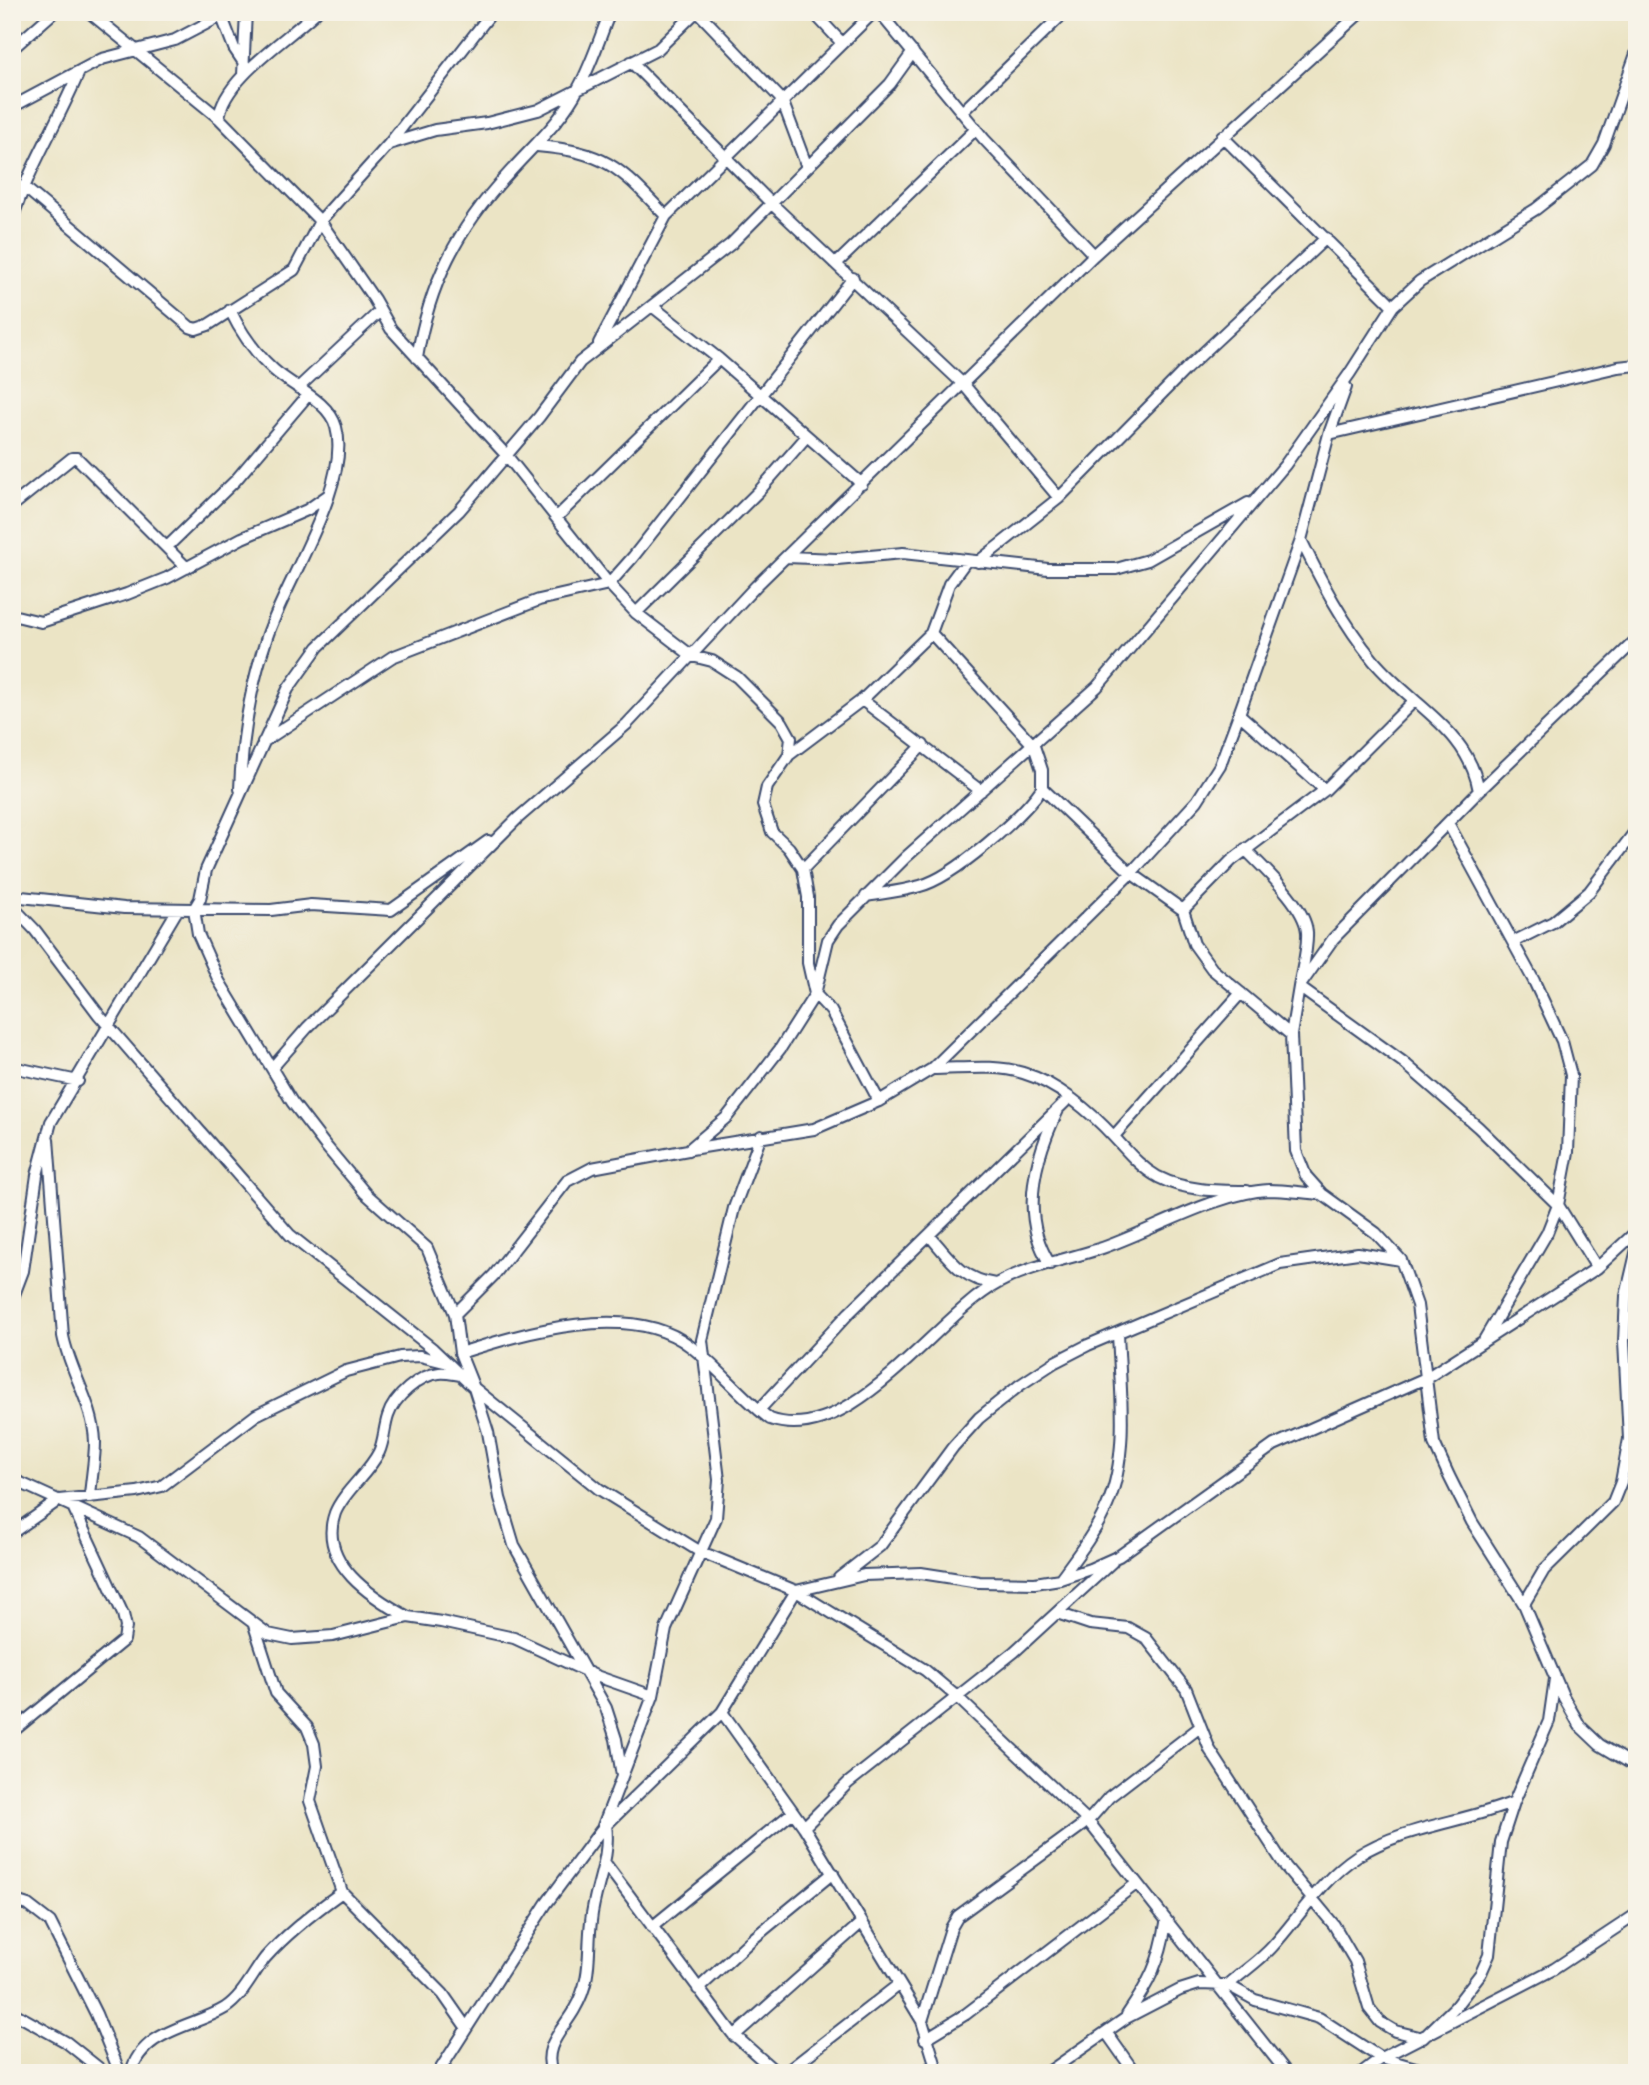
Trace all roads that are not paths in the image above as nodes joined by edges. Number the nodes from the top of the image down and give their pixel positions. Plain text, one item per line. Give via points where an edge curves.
1 (54, 12) edge
2 (89, 12) edge
3 (246, 12) edge
4 (316, 12) edge
5 (492, 12) edge
6 (610, 12) edge
7 (697, 12) edge
8 (813, 12) edge
9 (874, 12) edge
10 (879, 12) edge
11 (1065, 12) edge
12 (1361, 12) edge
13 (220, 14) edge
14 (841, 42) junction
15 (12, 49) edge
16 (138, 51) junction
17 (1637, 51) edge
18 (913, 52) junction
19 (631, 62) junction
20 (243, 69) junction
21 (79, 72) junction
22 (579, 87) junction
23 (782, 100) junction
24 (12, 107) edge
25 (962, 112) junction
26 (219, 118) junction
27 (976, 129) junction
28 (1222, 136) junction
29 (389, 144) junction
30 (537, 146) junction
31 (726, 155) junction
32 (807, 167) junction
33 (23, 186) junction
34 (771, 203) junction
35 (666, 216) junction
36 (12, 220) edge
37 (320, 222) junction
38 (1326, 238) junction
39 (1094, 255) junction
40 (837, 263) junction
41 (853, 278) junction
42 (652, 306) junction
43 (1393, 306) junction
44 (230, 310) junction
45 (380, 311) junction
46 (598, 346) junction
47 (417, 358) junction
48 (719, 359) junction
49 (1637, 365) edge
50 (1350, 373) junction
51 (964, 385) junction
52 (298, 388) junction
53 (760, 394) junction
54 (308, 395) junction
55 (1329, 434) junction
56 (807, 436) junction
57 (507, 456) junction
58 (862, 484) junction
59 (327, 496) junction
60 (1059, 498) junction
61 (1256, 498) junction
62 (12, 506) edge
63 (558, 516) junction
64 (1301, 540) junction
65 (167, 547) junction
66 (787, 558) junction
67 (966, 561) junction
68 (978, 562) junction
69 (187, 568) junction
70 (609, 584) junction
71 (636, 613) junction
72 (12, 615) edge
73 (931, 633) junction
74 (1637, 639) edge
75 (692, 656) junction
76 (862, 700) junction
77 (1414, 701) junction
78 (1239, 714) junction
79 (261, 744) junction
80 (923, 745) junction
81 (1034, 746) junction
82 (789, 755) junction
83 (1042, 788) junction
84 (1325, 789) junction
85 (981, 791) junction
86 (1479, 791) junction
87 (239, 798) junction
88 (518, 818) junction
89 (1448, 823) junction
90 (1637, 829) edge
91 (1245, 849) junction
92 (803, 869) junction
93 (1131, 873) junction
94 (12, 896) edge
95 (866, 896) junction
96 (12, 906) edge
97 (178, 909) junction
98 (194, 909) junction
99 (1183, 910) junction
100 (1515, 942) junction
101 (1299, 987) junction
102 (1241, 993) junction
103 (815, 994) junction
104 (107, 1024) junction
105 (1291, 1034) junction
106 (12, 1067) edge
107 (272, 1068) junction
108 (932, 1069) junction
109 (78, 1081) junction
110 (1062, 1097) junction
111 (879, 1101) junction
112 (48, 1132) junction
113 (761, 1136) junction
114 (1114, 1136) junction
115 (688, 1150) junction
116 (1267, 1190) junction
117 (1322, 1194) junction
118 (1558, 1205) junction
119 (1637, 1231) edge
120 (929, 1235) junction
121 (1637, 1249) edge
122 (1401, 1260) junction
123 (1050, 1264) junction
124 (1597, 1268) junction
125 (995, 1284) junction
126 (1626, 1296) junction
127 (12, 1300) edge
128 (1637, 1312) edge
129 (455, 1314) junction
130 (1118, 1333) junction
131 (1482, 1342) junction
132 (460, 1353) junction
133 (703, 1357) junction
134 (447, 1362) junction
135 (460, 1375) junction
136 (1428, 1377) junction
137 (474, 1388) junction
138 (759, 1410) junction
139 (12, 1479) edge
140 (90, 1497) junction
141 (60, 1500) junction
142 (74, 1509) junction
143 (12, 1533) edge
144 (699, 1551) junction
145 (1119, 1556) junction
146 (1060, 1579) junction
147 (834, 1582) junction
148 (796, 1591) junction
149 (1524, 1604) junction
150 (1056, 1613) junction
151 (408, 1617) junction
152 (254, 1625) junction
153 (582, 1669) junction
154 (1555, 1675) junction
155 (653, 1696) junction
156 (957, 1697) junction
157 (722, 1712) junction
158 (1200, 1727) junction
159 (12, 1732) edge
160 (1636, 1764) edge
161 (622, 1776) junction
162 (1514, 1802) junction
163 (793, 1812) junction
164 (1088, 1821) junction
165 (804, 1826) junction
166 (604, 1828) junction
167 (605, 1863) junction
168 (833, 1873) junction
169 (1136, 1884) junction
170 (342, 1892) junction
171 (1311, 1897) junction
172 (12, 1900) edge
173 (1637, 1914) edge
174 (860, 1923) junction
175 (1166, 1923) junction
176 (652, 1927) junction
177 (898, 1985) junction
178 (1223, 1985) junction
179 (698, 1989) junction
180 (12, 2012) edge
181 (1126, 2018) junction
182 (922, 2021) junction
183 (466, 2027) junction
184 (1106, 2032) junction
185 (734, 2036) junction
186 (1423, 2038) junction
187 (925, 2039) junction
188 (1381, 2058) junction
189 (1637, 2067) edge
190 (937, 2068) edge
191 (104, 2073) edge
192 (120, 2073) edge
193 (131, 2073) edge
194 (438, 2073) edge
195 (552, 2073) edge
196 (777, 2073) edge
197 (785, 2073) edge
198 (923, 2073) edge
199 (1046, 2073) edge
200 (1135, 2073) edge
201 (1287, 2073) edge
202 (1361, 2073) edge
203 (1433, 2073) edge
204 (1629, 2073) edge

1 - 15 street
2 - 16 street
3 - 20 street
4 - 20 street
5 - 29 street
6 - 22 street
7 - 19 street via 657,49
7 - 23 street
8 - 14 street
9 - 14 street
10 - 18 street
11 - 25 street
12 - 28 street
13 - 16 street via 176,40
13 - 20 street
14 - 23 street
16 - 21 street via 102,59
16 - 26 street
17 - 43 street via 1592,165 1536,209 1420,281
18 - 25 street
18 - 32 street via 890,84
19 - 22 street
19 - 31 street
20 - 26 street via 224,96
21 - 24 street
21 - 33 street
22 - 29 street via 521,116 435,130
22 - 30 street
23 - 31 street
23 - 32 street
25 - 27 street
26 - 37 street
27 - 39 street
27 - 40 street
28 - 38 street
28 - 39 street
29 - 37 street
30 - 35 street via 602,158
30 - 47 street via 485,200 453,245 422,328
31 - 34 street
31 - 35 street
32 - 34 street
33 - 36 street
33 - 44 street via 190,327 208,325
34 - 40 street
34 - 42 street via 731,244
35 - 46 street
37 - 44 street via 294,270
37 - 45 street
38 - 43 street
38 - 60 street via 1186,369
39 - 51 street
40 - 41 street
41 - 51 street
41 - 53 street
42 - 46 street
42 - 48 street
43 - 50 street
44 - 52 street via 246,340
45 - 47 street
45 - 52 street
46 - 57 street via 567,377
47 - 57 street
48 - 53 street
48 - 63 street
49 - 55 street
50 - 55 street
50 - 61 street
51 - 58 street
51 - 60 street
52 - 54 street
53 - 56 street
53 - 70 street
54 - 59 street via 331,415 336,427 338,448
54 - 65 street via 235,481
55 - 64 street
56 - 58 street
56 - 71 street via 759,491
57 - 63 street
57 - 79 street via 425,546 318,647 288,689
58 - 66 street
59 - 69 street
59 - 87 street via 267,636 248,702
60 - 68 street
61 - 68 street via 1148,560 1115,569
61 - 81 street via 1097,687
62 - 65 street via 77,458
63 - 70 street
64 - 77 street via 1342,620
64 - 78 street
65 - 69 street
66 - 67 street via 903,553
66 - 75 street
67 - 68 street
67 - 73 street via 949,584
69 - 72 street via 56,618 41,622
70 - 71 street
70 - 79 street via 539,600 392,657
71 - 75 street
73 - 76 street
73 - 81 street
74 - 86 street
75 - 82 street via 712,661 737,677 772,710 791,738
75 - 88 street via 627,724
76 - 80 street
76 - 82 street
77 - 84 street
77 - 86 street via 1464,748 1475,768
78 - 84 street
78 - 93 street via 1220,765 1196,801
79 - 87 street
80 - 85 street
80 - 92 street
81 - 83 street
81 - 85 street
82 - 92 street via 767,788 763,805 772,832
83 - 93 street
83 - 95 street via 988,842 934,880
84 - 91 street
85 - 95 street
86 - 89 street
87 - 98 street via 206,870
88 - 98 street via 391,910 311,905 271,910
88 - 107 street
89 - 100 street
89 - 101 street via 1333,939
90 - 100 street via 1589,892 1553,922
91 - 99 street
91 - 101 street via 1303,917 1307,930
92 - 103 street via 808,897 808,963
93 - 99 street
93 - 108 street
94 - 97 street
95 - 103 street via 828,940
96 - 104 street
97 - 98 street
97 - 104 street
98 - 107 street via 198,934 219,981
99 - 102 street via 1202,958
100 - 118 street via 1562,1041 1571,1076 1568,1152
101 - 105 street
101 - 118 street via 1403,1062 1478,1126
102 - 105 street
102 - 114 street
103 - 111 street via 831,1011
103 - 115 street via 753,1087
104 - 109 street
104 - 134 street via 290,1235
105 - 117 street via 1296,1150 1306,1176
106 - 109 street
107 - 129 street via 292,1102 365,1193 427,1248
108 - 110 street via 1003,1068 1024,1073
108 - 111 street
109 - 112 street
110 - 114 street
110 - 120 street
110 - 123 street via 1033,1179 1036,1229
111 - 113 street via 814,1129
112 - 127 street via 23,1271
112 - 140 street via 63,1336 95,1441
113 - 115 street
113 - 133 street via 734,1208 705,1324
114 - 116 street via 1157,1177 1188,1188
115 - 129 street via 579,1172 567,1181 494,1275
116 - 117 street
116 - 123 street via 1203,1207
117 - 122 street via 1376,1233
118 - 124 street
118 - 131 street via 1547,1233
119 - 124 street
120 - 125 street via 962,1272 975,1281
120 - 138 street
121 - 126 street
122 - 130 street via 1357,1254 1280,1264
122 - 136 street via 1417,1305
123 - 125 street
124 - 131 street
125 - 138 street via 873,1389 847,1404 804,1422 786,1424
126 - 128 street
126 - 149 street via 1629,1439 1621,1482 1613,1502 1544,1570
129 - 132 street
130 - 146 street via 1121,1428 1108,1504
130 - 147 street via 1055,1362 979,1418 880,1546
131 - 136 street
132 - 133 street via 537,1329 577,1324 648,1328 670,1335
132 - 137 street
133 - 138 street
133 - 144 street via 720,1499
134 - 135 street
134 - 140 street via 400,1357 346,1371 256,1415 162,1486
135 - 137 street
135 - 151 street via 426,1377 396,1401 378,1455 336,1511 332,1529 348,1573 362,1589
136 - 145 street via 1274,1445
136 - 149 street via 1434,1443 1472,1522
137 - 144 street via 600,1489
137 - 153 street via 514,1545
139 - 141 street
140 - 141 street
141 - 142 street
141 - 143 street
142 - 152 street via 139,1537
142 - 159 street via 124,1614 124,1640
144 - 148 street
144 - 155 street via 666,1629
145 - 146 street
145 - 150 street
146 - 147 street via 979,1582 921,1573
147 - 148 street
148 - 156 street via 925,1670
148 - 157 street
149 - 154 street
150 - 156 street
150 - 158 street via 1090,1624 1128,1628 1146,1638 1186,1689
151 - 152 street via 333,1636 292,1639 268,1634
151 - 153 street via 514,1638
152 - 170 street via 276,1693 307,1727 314,1744 317,1766 310,1801
153 - 155 street
153 - 161 street via 606,1708 617,1739
154 - 160 street via 1580,1726 1600,1745
154 - 162 street via 1549,1721
155 - 161 street
156 - 164 street
156 - 165 street via 848,1783
157 - 163 street
157 - 166 street
158 - 164 street via 1109,1797
158 - 171 street via 1285,1866
161 - 166 street
162 - 171 street via 1385,1841 1355,1857
162 - 186 street via 1495,1875 1489,1955 1455,2007
163 - 165 street
163 - 176 street
164 - 169 street
164 - 182 street via 953,1922
165 - 168 street
166 - 167 street
166 - 183 street via 546,1904
167 - 176 street
167 - 195 street via 591,1922 591,1966 575,2009 551,2046
168 - 174 street
168 - 179 street
169 - 175 street
169 - 187 street via 966,2014
170 - 183 street via 443,1994
170 - 193 street via 290,1932 225,2007 159,2038 138,2057
171 - 178 street via 1271,1948
171 - 186 street via 1355,1961 1369,2008 1380,2022
172 - 192 street via 28,1905 50,1922
173 - 186 street via 1554,1969
174 - 177 street
174 - 185 street
175 - 178 street
175 - 181 street via 1150,1982
176 - 179 street
177 - 182 street
177 - 197 street
178 - 181 street via 1199,1984 1180,1990
178 - 188 street via 1255,2000 1319,2018
178 - 201 street
179 - 185 street
180 - 191 street via 66,2042
181 - 184 street
182 - 187 street
183 - 194 street
184 - 199 street
184 - 200 street
185 - 196 street
186 - 188 street
187 - 190 street
188 - 202 street
188 - 203 street
189 - 204 street
190 - 198 street

